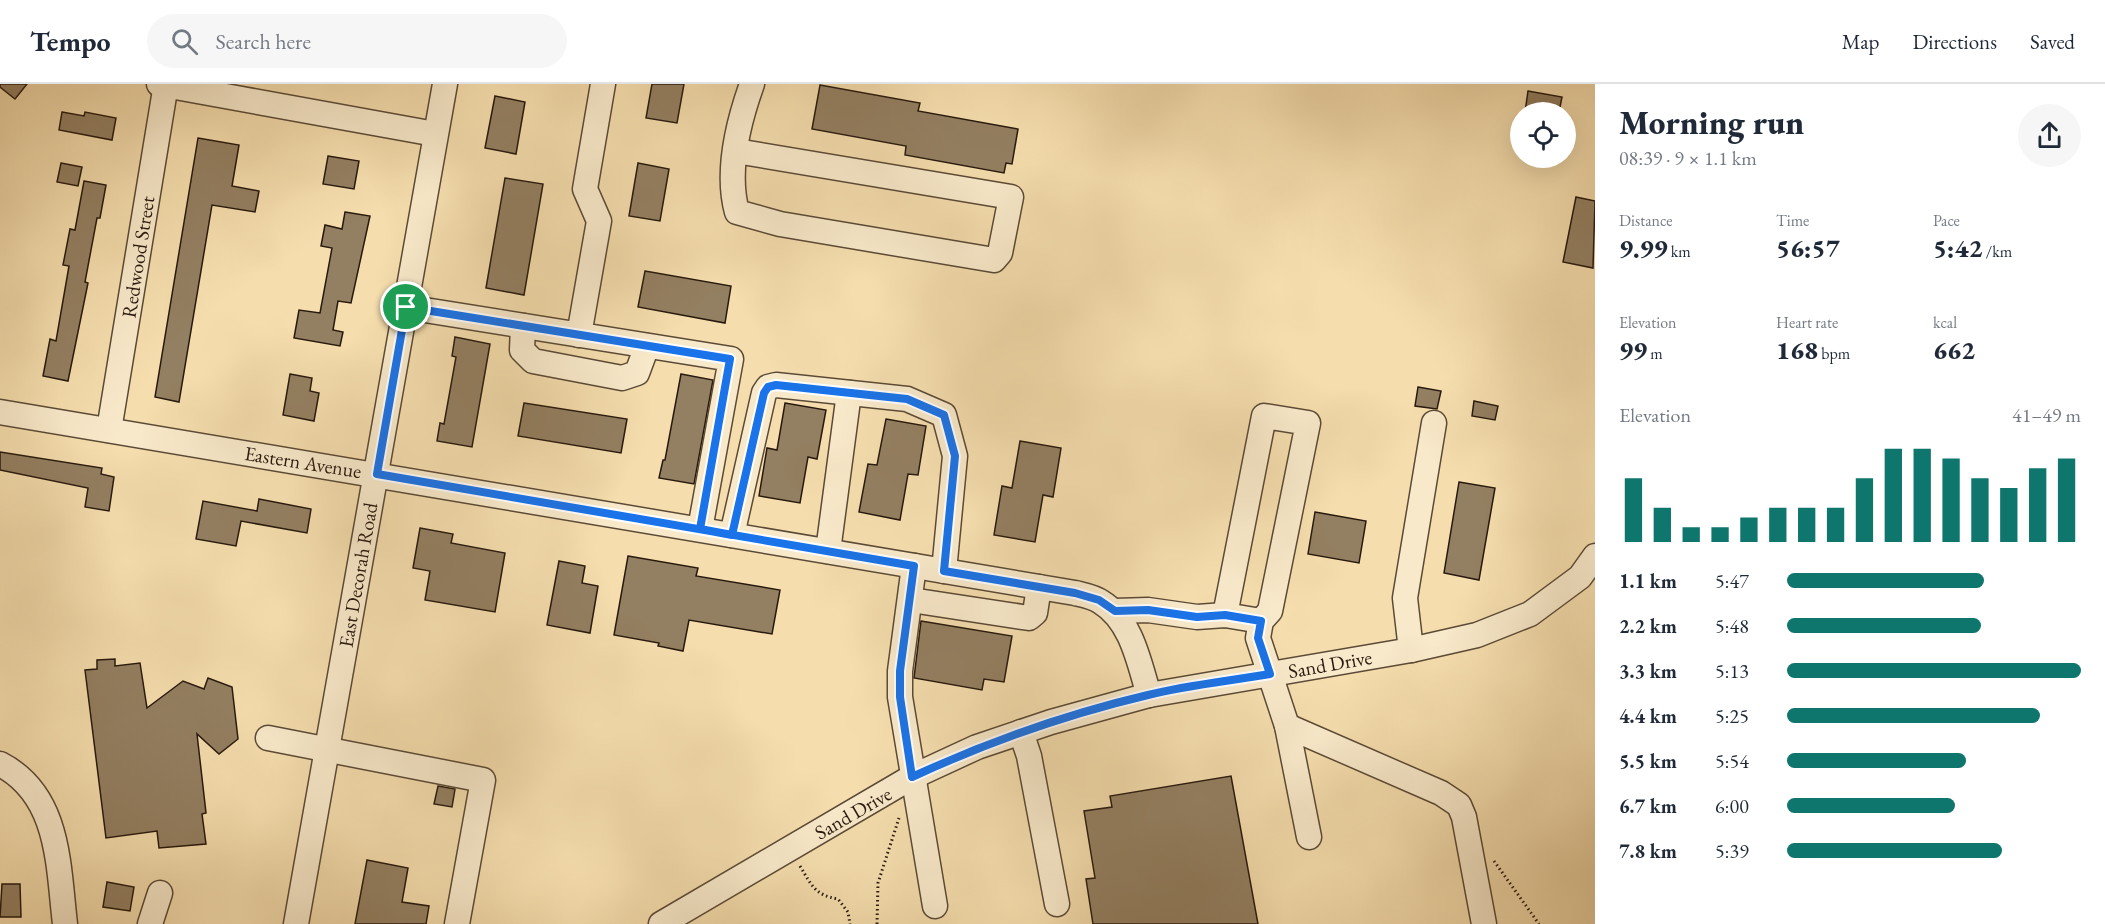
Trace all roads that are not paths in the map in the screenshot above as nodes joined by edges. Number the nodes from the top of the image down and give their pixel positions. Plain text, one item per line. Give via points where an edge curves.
1 (445, 84) edge
2 (603, 84) edge
3 (752, 84) edge
4 (163, 85) edge
5 (435, 134) junction
6 (736, 151) junction
7 (406, 307) junction
8 (523, 326) junction
9 (579, 335) junction
10 (647, 346) junction
11 (849, 393) junction
12 (0, 412) edge
13 (1434, 423) dead end
14 (109, 430) junction
15 (377, 474) junction
16 (700, 529) junction
17 (732, 535) junction
18 (828, 551) junction
19 (1595, 556) edge
20 (914, 566) junction
21 (944, 571) junction
22 (1039, 587) junction
23 (910, 600) junction
24 (1115, 611) junction
25 (1225, 615) junction
26 (1261, 621) junction
27 (1411, 650) junction
28 (1270, 674) junction
29 (1149, 695) junction
30 (1287, 726) junction
31 (1021, 732) junction
32 (268, 738) dead end
33 (326, 749) junction
34 (0, 764) edge
35 (912, 777) junction
36 (1309, 837) dead end
37 (160, 893) dead end
38 (1057, 904) dead end
39 (935, 906) dead end
40 (65, 924) edge
41 (150, 924) edge
42 (296, 924) edge
43 (457, 924) edge
44 (661, 924) edge
45 (1484, 924) edge

1 - 5 street, East Decorah Road
2 - 9 street via 585,189 599,221
3 - 6 street via 741,116
4 - 5 street
4 - 14 street, Redwood Street
5 - 7 street, East Decorah Road
6 - 6 street via 731,192 737,212 780,224 994,260 1000,253 1011,197
7 - 8 street
7 - 15 street, East Decorah Road
8 - 9 street
8 - 10 street via 522,350 533,361 622,378 637,373
9 - 10 street
10 - 16 street via 730,359
11 - 17 street via 768,387
11 - 18 street
11 - 21 street via 907,399 944,415 955,456
12 - 14 street, Eastern Avenue
13 - 27 street via 1406,598
14 - 15 street, Eastern Avenue
15 - 16 street, Eastern Avenue
15 - 33 street, East Decorah Road
16 - 17 street, Eastern Avenue
17 - 18 street, Eastern Avenue
18 - 20 street, Eastern Avenue
19 - 27 street, Sand Drive via 1580,577 1530,614 1477,635
20 - 21 street, Eastern Avenue
20 - 23 street
21 - 22 street, Eastern Avenue
22 - 23 street via 1035,613 1029,618
22 - 24 street, Eastern Avenue via 1099,600
23 - 35 street via 900,697
24 - 25 street via 1148,610 1197,617
24 - 29 street via 1130,638
25 - 26 street
25 - 26 street via 1264,416 1308,423 1270,611
26 - 28 street via 1258,638
27 - 28 street, Sand Drive
28 - 29 street, Sand Drive
28 - 30 street
29 - 31 street, Sand Drive
30 - 36 street
30 - 45 street via 1442,793 1459,805
31 - 35 street, Sand Drive
31 - 38 street
32 - 33 street
33 - 42 street, East Decorah Road
33 - 43 street via 483,780
34 - 40 street via 29,783 50,820
35 - 39 street
35 - 44 street, Sand Drive
37 - 41 street

